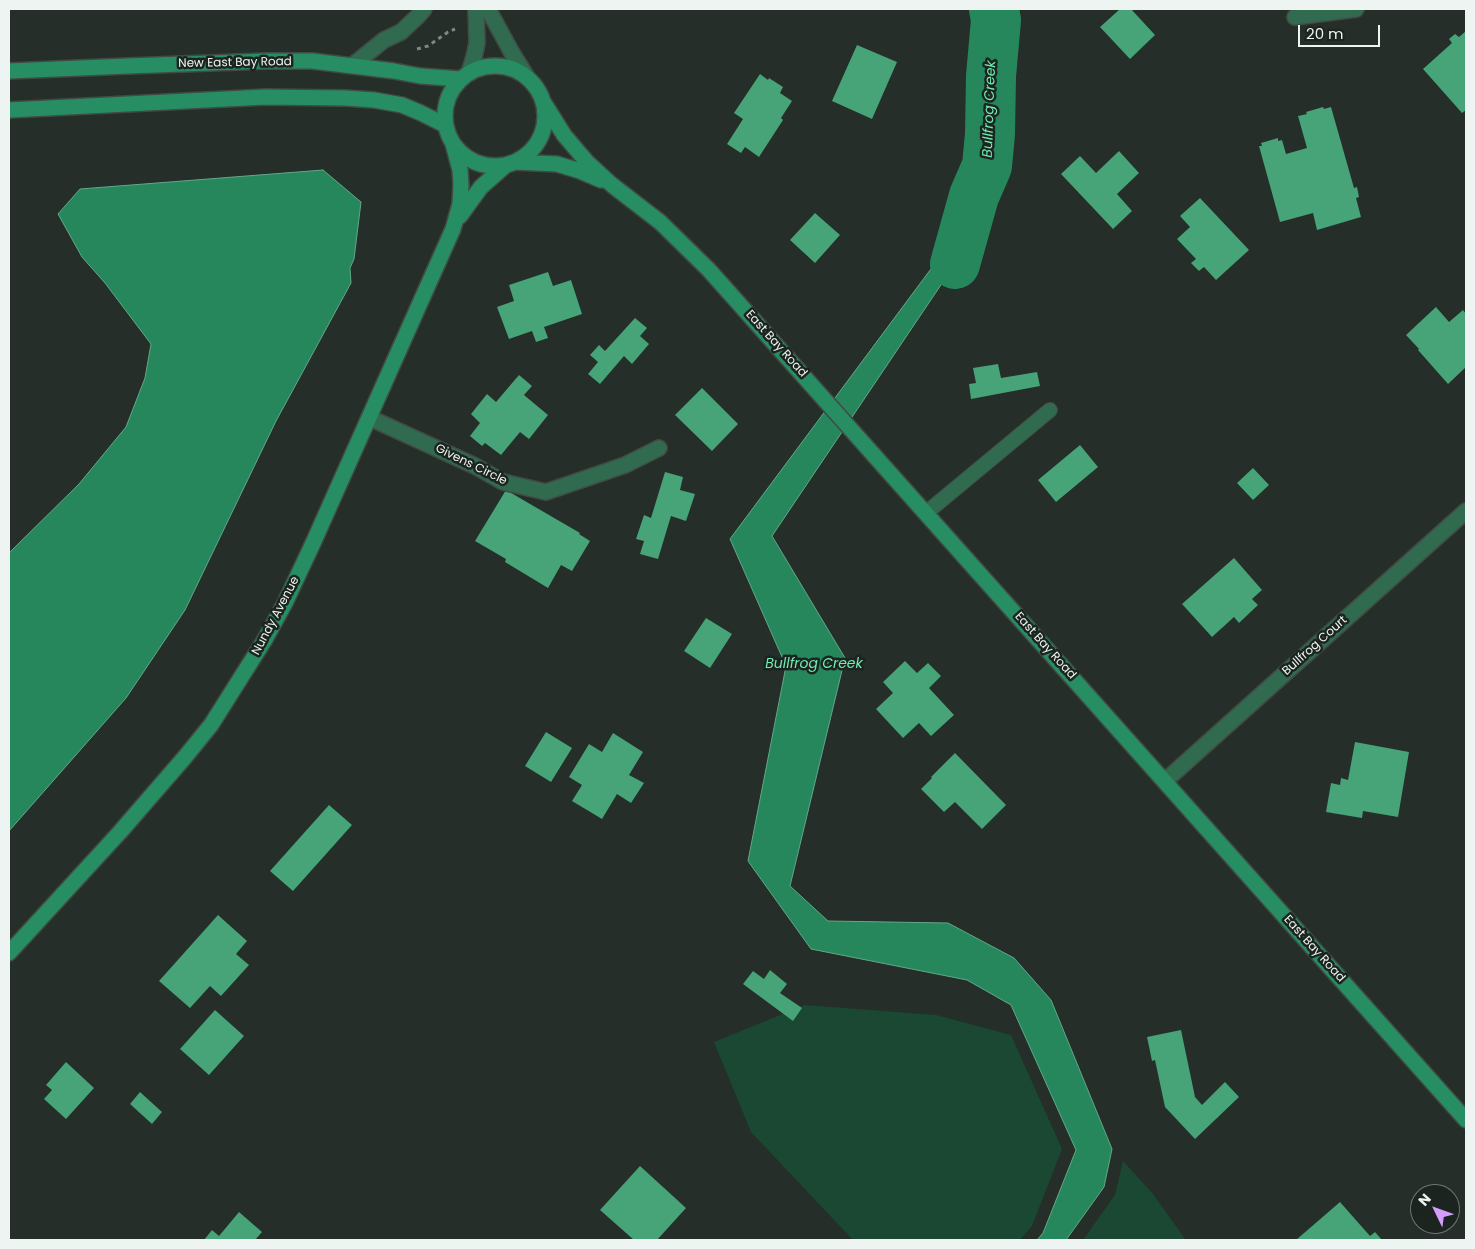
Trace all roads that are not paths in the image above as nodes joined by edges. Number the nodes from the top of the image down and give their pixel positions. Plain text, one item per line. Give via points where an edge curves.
1 (424, 9) edge
2 (476, 9) edge
3 (488, 9) edge
4 (1356, 9) edge
5 (1295, 17) dead end
6 (353, 66) junction
7 (9, 71) edge
8 (465, 76) junction
9 (527, 77) junction
10 (544, 103) junction
11 (9, 110) edge
12 (445, 125) junction
13 (453, 144) junction
14 (510, 163) junction
15 (612, 185) junction
16 (455, 224) junction
17 (1050, 410) dead end
18 (370, 418) junction
19 (659, 448) dead end
20 (1466, 512) edge
21 (926, 513) junction
22 (1165, 781) junction
23 (9, 953) edge
24 (1466, 1120) edge

1 - 6 street via 400,32 384,40
2 - 8 street via 477,43
3 - 9 street
4 - 5 street
6 - 7 street, New East Bay Road via 312,61 264,61
6 - 8 street, New East Bay Road via 420,76
8 - 9 street via 483,67 498,66 514,69
8 - 12 street via 448,98
9 - 10 street
10 - 14 street via 542,134 522,158
10 - 15 street, East Bay Road via 564,135
11 - 12 street via 265,97 345,98 402,106
12 - 13 street
13 - 14 street via 476,163 491,166
13 - 16 street, Nundy Avenue via 461,185
14 - 15 street, East Bay Road via 557,164 580,170
14 - 16 street, Nundy Avenue via 481,187
15 - 21 street, East Bay Road via 676,237 709,270
16 - 18 street, Nundy Avenue
17 - 21 lane
18 - 19 street, Givens Circle via 503,482 546,492 625,465
18 - 23 street, Nundy Avenue via 285,603 211,725 160,787
20 - 22 street, Bullfrog Court
21 - 22 street, East Bay Road
22 - 24 street, East Bay Road

